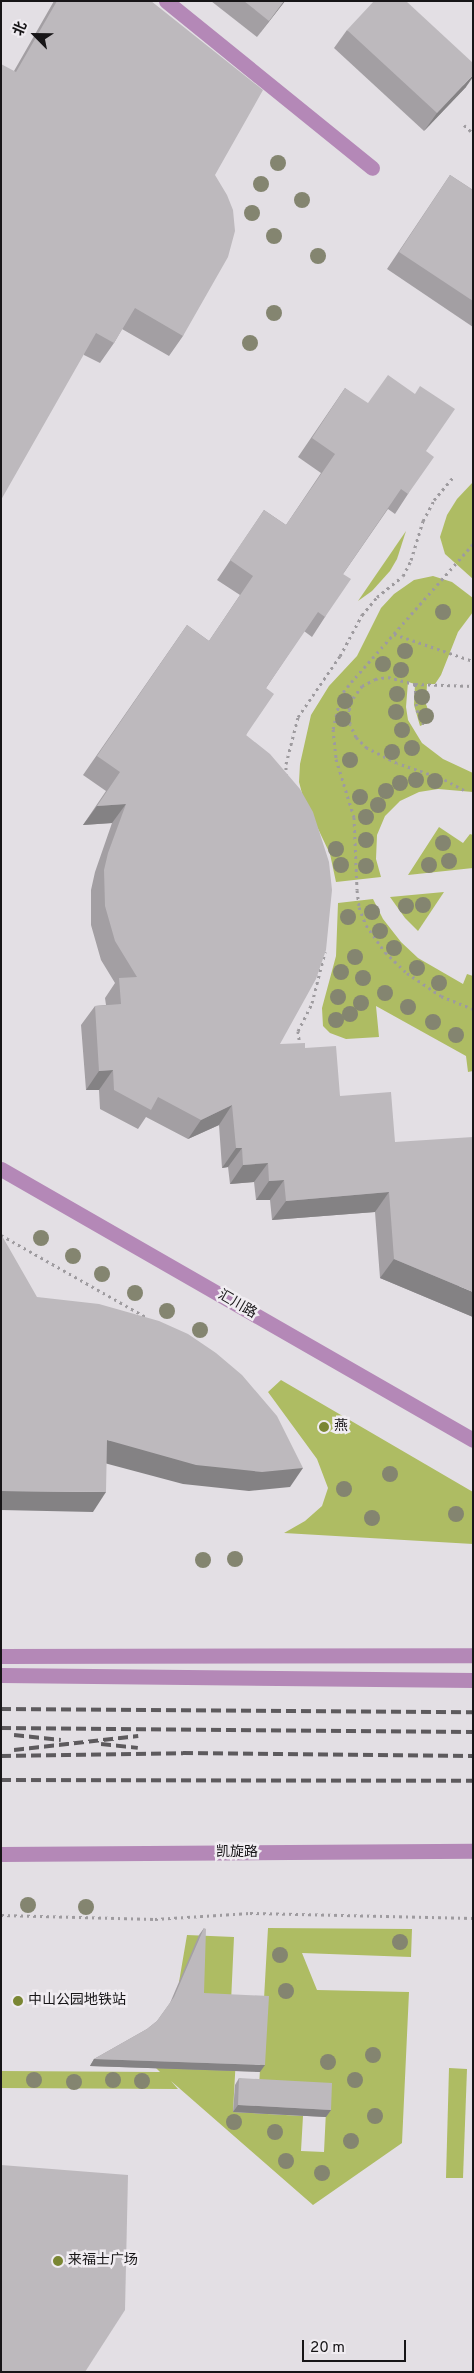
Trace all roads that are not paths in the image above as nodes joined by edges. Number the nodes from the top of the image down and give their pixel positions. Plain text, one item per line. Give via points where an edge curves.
1 (166, 1) edge
2 (372, 168) dead end
3 (1, 1168) edge
4 (473, 1440) edge
5 (473, 1655) edge
6 (1, 1656) edge
7 (1, 1675) edge
8 (473, 1680) edge
9 (473, 1851) edge
10 (1, 1854) edge

1 - 2 street
3 - 4 street, 汇川路
5 - 6 street
7 - 8 street
9 - 10 street, 凯旋路

